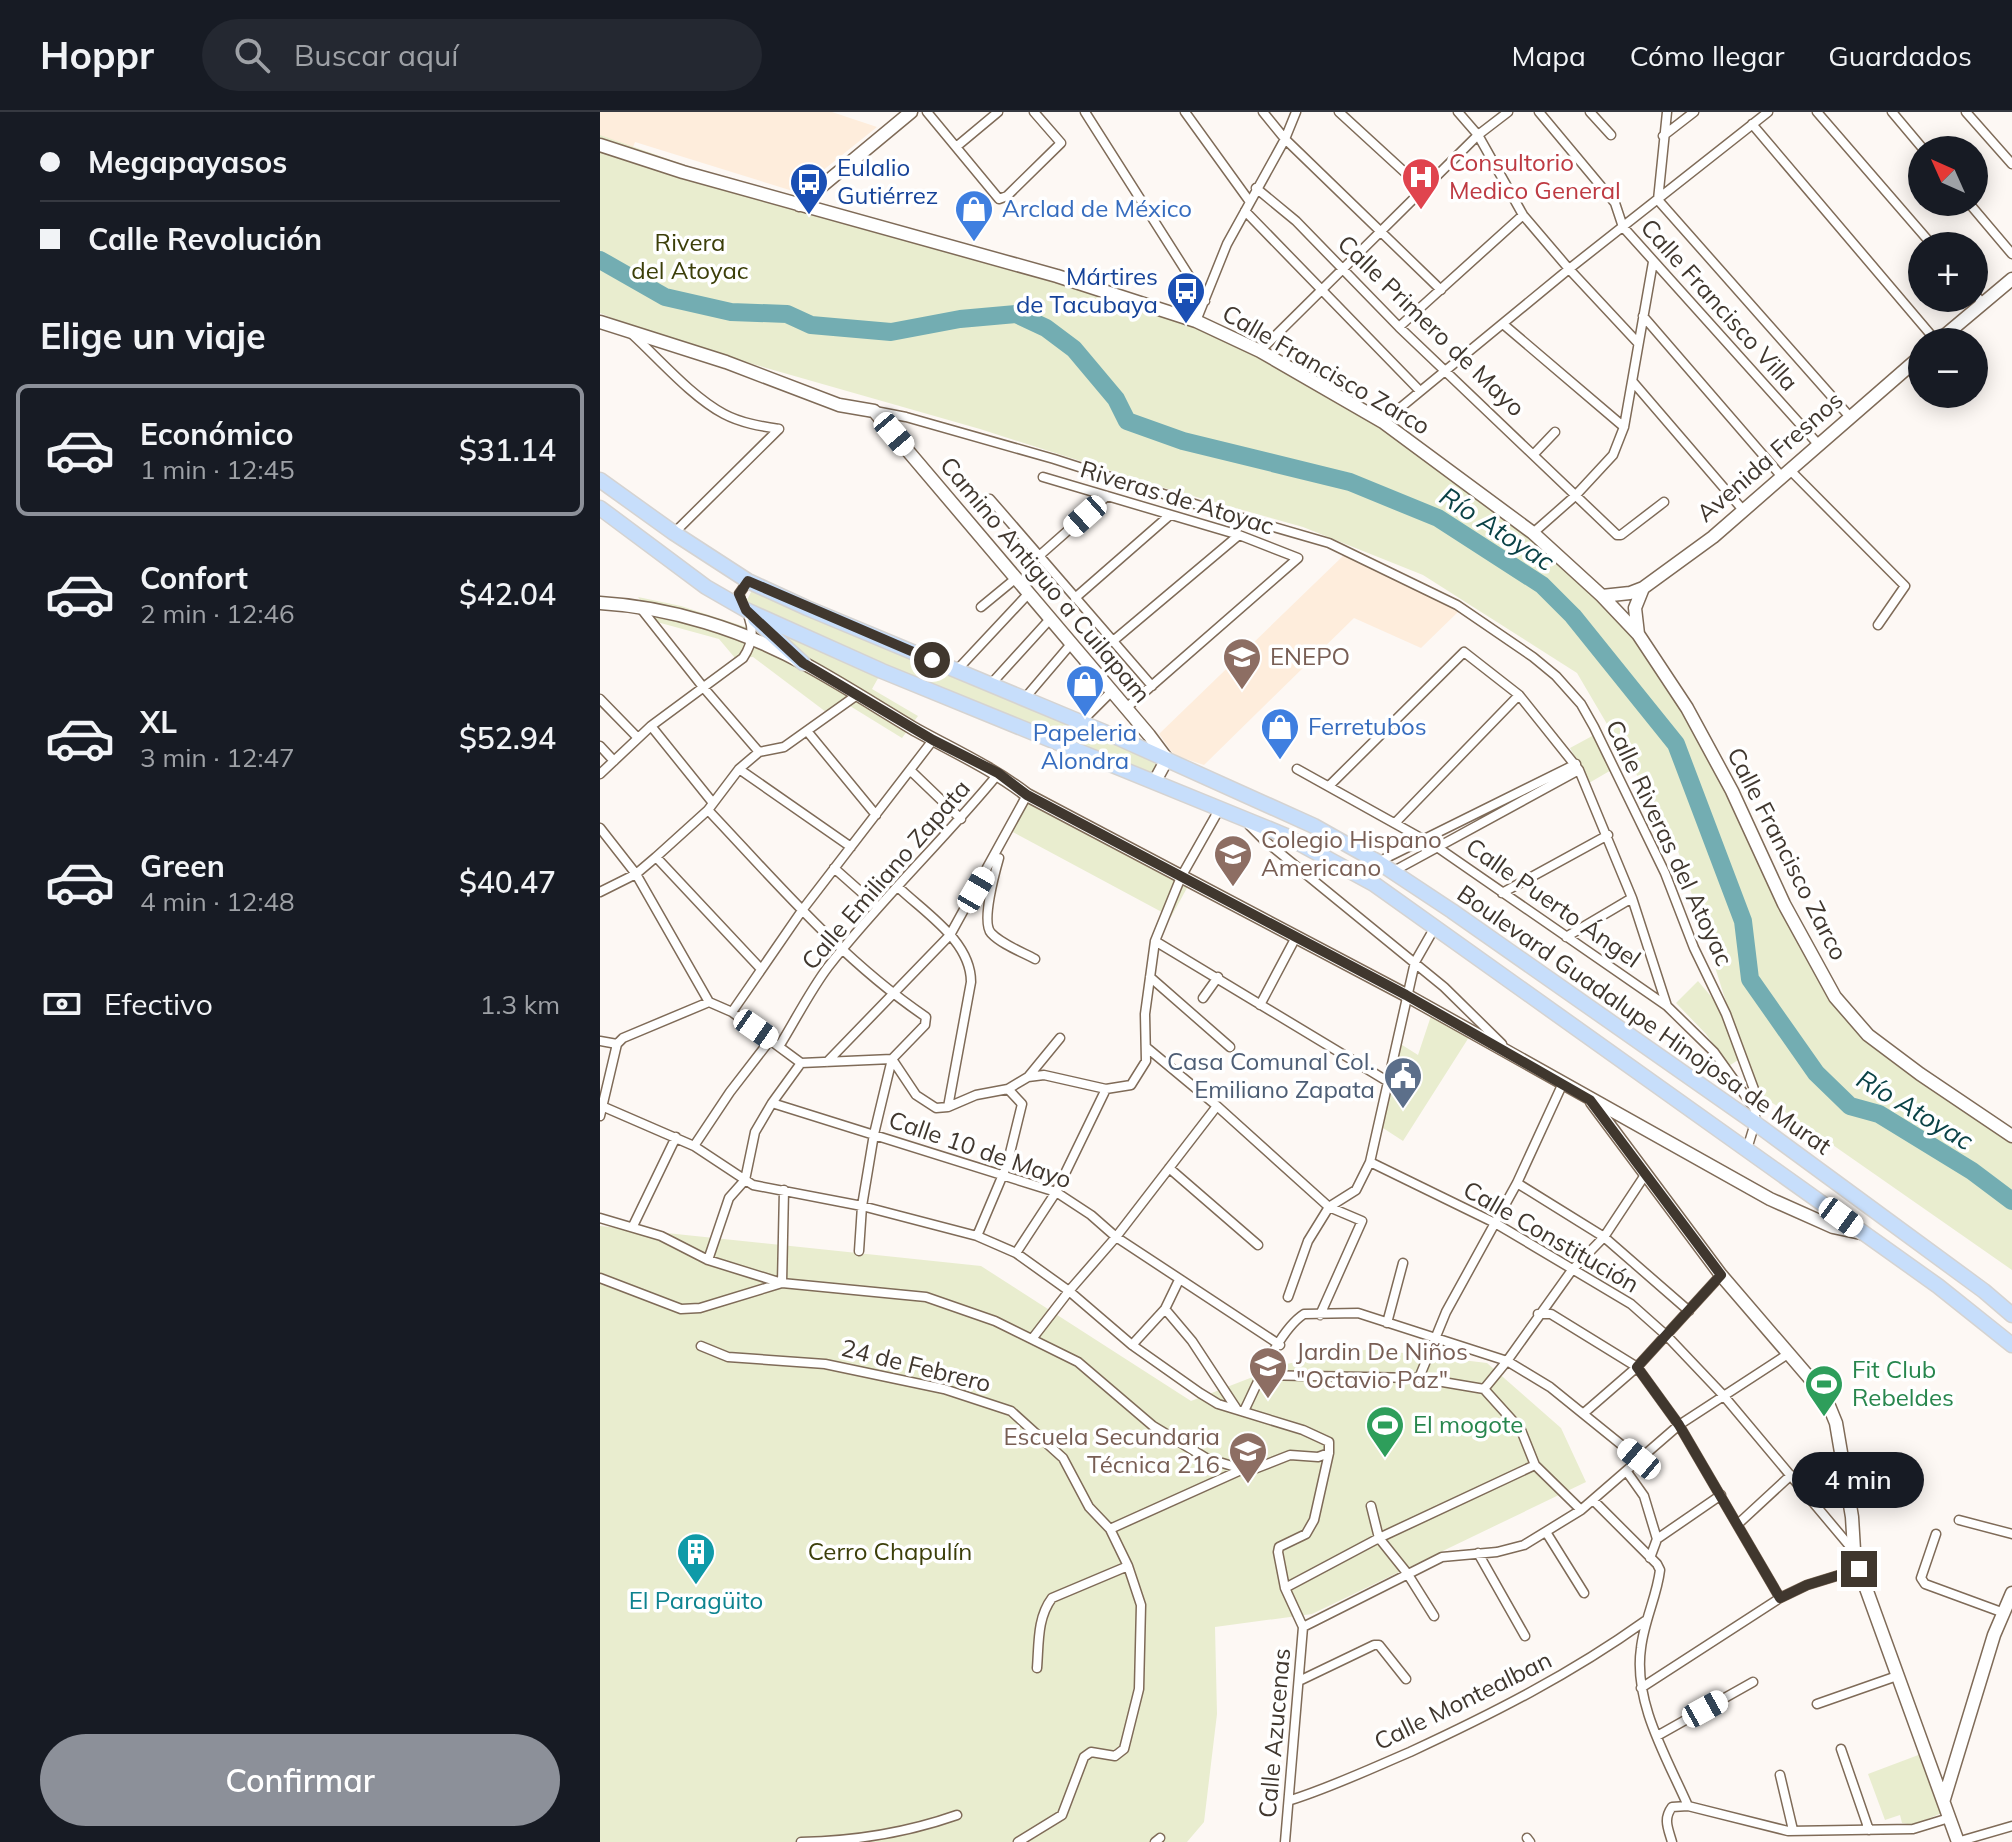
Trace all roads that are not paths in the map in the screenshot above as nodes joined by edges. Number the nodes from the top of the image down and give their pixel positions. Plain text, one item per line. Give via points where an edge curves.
1 (911, 112) edge
2 (927, 112) edge
3 (998, 112) edge
4 (1034, 112) edge
5 (1085, 112) edge
6 (1185, 112) edge
7 (1263, 112) edge
8 (1296, 112) edge
9 (1339, 112) edge
10 (1458, 112) edge
11 (1508, 112) edge
12 (1539, 112) edge
13 (1590, 112) edge
14 (1667, 112) edge
15 (1694, 112) edge
16 (1768, 112) edge
17 (1817, 112) edge
18 (1892, 112) edge
19 (1966, 112) edge
20 (1752, 124) junction
21 (1478, 135) junction
22 (1611, 135) dead end
23 (1663, 136) junction
24 (1912, 136) edge
25 (1285, 139) junction
26 (600, 145) edge
27 (956, 147) junction
28 (2012, 164) edge
29 (1256, 188) junction
30 (1423, 189) junction
31 (1658, 200) junction
32 (1250, 202) junction
33 (799, 205) junction
34 (1245, 211) junction
35 (1523, 215) junction
36 (1980, 216) edge
37 (1623, 227) junction
38 (1381, 230) junction
39 (1921, 232) edge
40 (2012, 254) edge
41 (1653, 262) junction
42 (1341, 269) junction
43 (1569, 269) junction
44 (2012, 279) edge
45 (1321, 289) junction
46 (1441, 290) junction
47 (1988, 300) edge
48 (1205, 301) junction
49 (1973, 312) edge
50 (1643, 316) junction
51 (1196, 321) junction
52 (600, 322) edge
53 (1503, 324) junction
54 (1399, 327) junction
55 (1925, 328) edge
56 (1954, 328) edge
57 (633, 335) junction
58 (1638, 343) junction
59 (1260, 351) junction
60 (1908, 367) edge
61 (1445, 371) junction
62 (1633, 382) junction
63 (1420, 391) junction
64 (874, 411) junction
65 (1850, 417) junction
66 (1383, 422) junction
67 (1624, 427) junction
68 (1555, 432) dead end
69 (1818, 444) junction
70 (1534, 454) junction
71 (1786, 473) junction
72 (1043, 477) dead end
73 (600, 480) edge
74 (1107, 496) junction
75 (1575, 496) junction
76 (990, 499) dead end
77 (1664, 502) dead end
78 (600, 508) edge
79 (1743, 510) junction
80 (1170, 515) junction
81 (674, 533) junction
82 (1533, 533) junction
83 (1239, 535) junction
84 (1039, 556) junction
85 (1015, 579) junction
86 (748, 581) junction
87 (1643, 588) junction
88 (1029, 593) junction
89 (1602, 596) junction
90 (1075, 598) junction
91 (600, 603) edge
92 (639, 605) junction
93 (981, 607) dead end
94 (746, 610) junction
95 (1051, 618) junction
96 (1878, 625) dead end
97 (1638, 634) junction
98 (751, 641) junction
99 (1113, 641) junction
100 (1071, 644) junction
101 (803, 663) junction
102 (956, 671) junction
103 (991, 684) junction
104 (1152, 686) junction
105 (703, 687) junction
106 (1110, 693) junction
107 (857, 695) junction
108 (1519, 695) junction
109 (1025, 698) junction
110 (600, 699) edge
111 (1125, 709) junction
112 (1081, 722) junction
113 (651, 726) junction
114 (807, 731) junction
115 (638, 738) junction
116 (933, 740) junction
117 (600, 746) edge
118 (759, 752) junction
119 (1167, 759) junction
120 (614, 761) junction
121 (1577, 767) junction
122 (739, 769) junction
123 (1297, 769) dead end
124 (910, 770) junction
125 (998, 773) junction
126 (600, 774) edge
127 (1155, 781) junction
128 (1330, 785) junction
129 (1027, 795) junction
130 (710, 806) junction
131 (1220, 808) junction
132 (876, 815) junction
133 (1242, 818) junction
134 (961, 819) junction
135 (1396, 822) junction
136 (600, 828) edge
137 (1608, 835) junction
138 (1424, 839) junction
139 (1002, 845) junction
140 (851, 847) junction
141 (1437, 847) junction
142 (656, 857) junction
143 (1378, 862) junction
144 (834, 868) junction
145 (1392, 872) junction
146 (636, 874) junction
147 (1181, 877) junction
148 (898, 887) junction
149 (600, 892) edge
150 (1502, 893) junction
151 (1632, 898) junction
152 (878, 907) junction
153 (803, 909) junction
154 (1435, 927) junction
155 (950, 935) junction
156 (1296, 937) junction
157 (1566, 937) junction
158 (1155, 941) junction
159 (844, 949) junction
160 (1035, 959) dead end
161 (1415, 962) junction
162 (761, 969) junction
163 (1150, 977) junction
164 (1218, 977) junction
165 (893, 995) junction
166 (1406, 995) junction
167 (1203, 998) dead end
168 (709, 1002) junction
169 (1260, 1005) junction
170 (1667, 1006) junction
171 (732, 1012) junction
172 (1060, 1038) dead end
173 (600, 1041) edge
174 (776, 1042) junction
175 (617, 1044) junction
176 (1146, 1047) junction
177 (1230, 1047) dead end
178 (1511, 1053) junction
179 (892, 1059) junction
180 (827, 1062) junction
181 (801, 1063) junction
182 (610, 1066) junction
183 (600, 1070) edge
184 (1028, 1077) junction
185 (1387, 1081) junction
186 (1563, 1083) junction
187 (1008, 1089) junction
188 (1106, 1089) junction
189 (1590, 1100) junction
190 (772, 1103) junction
191 (1217, 1106) junction
192 (948, 1107) junction
193 (602, 1112) edge
194 (1755, 1116) junction
195 (874, 1134) junction
196 (2012, 1136) edge
197 (676, 1137) junction
198 (694, 1146) junction
199 (1747, 1149) junction
200 (1370, 1162) junction
201 (1169, 1168) junction
202 (1002, 1174) junction
203 (1645, 1175) junction
204 (745, 1180) junction
205 (1517, 1183) junction
206 (784, 1190) junction
207 (1056, 1192) junction
208 (862, 1206) junction
209 (1329, 1207) junction
210 (600, 1218) edge
211 (1495, 1223) junction
212 (633, 1226) junction
213 (1864, 1234) junction
214 (977, 1236) junction
215 (1116, 1237) junction
216 (1604, 1237) junction
217 (1258, 1245) dead end
218 (859, 1251) dead end
219 (1016, 1253) junction
220 (708, 1260) junction
221 (1403, 1263) dead end
222 (1572, 1270) junction
223 (1721, 1275) junction
224 (600, 1278) edge
225 (1179, 1280) junction
226 (782, 1283) junction
227 (1069, 1291) junction
228 (1288, 1297) dead end
229 (1165, 1309) junction
230 (1689, 1311) junction
231 (1538, 1314) junction
232 (1320, 1315) junction
233 (2012, 1315) edge
234 (1387, 1323) junction
235 (1667, 1336) junction
236 (1435, 1338) junction
237 (1032, 1339) junction
238 (1132, 1345) junction
239 (1280, 1345) junction
240 (2012, 1345) edge
241 (701, 1346) dead end
242 (1788, 1354) junction
243 (1507, 1361) junction
244 (1637, 1367) junction
245 (1263, 1375) junction
246 (1419, 1378) junction
247 (1484, 1389) junction
248 (1723, 1395) junction
249 (1240, 1410) junction
250 (1584, 1413) junction
251 (1679, 1425) junction
252 (1329, 1453) junction
253 (1639, 1459) junction
254 (1535, 1465) junction
255 (1242, 1469) junction
256 (1627, 1472) junction
257 (1791, 1475) junction
258 (1721, 1495) junction
259 (1593, 1500) junction
260 (1371, 1506) dead end
261 (1581, 1510) junction
262 (1959, 1520) dead end
263 (1738, 1524) junction
264 (1110, 1529) junction
265 (1546, 1532) junction
266 (1936, 1534) dead end
267 (2012, 1534) edge
268 (1379, 1538) junction
269 (1657, 1539) junction
270 (1854, 1550) junction
271 (1478, 1553) junction
272 (1650, 1558) junction
273 (1128, 1566) junction
274 (1859, 1569) junction
275 (1407, 1573) junction
276 (1285, 1588) junction
277 (1584, 1593) dead end
278 (2012, 1593) edge
279 (1780, 1598) junction
280 (2004, 1613) junction
281 (1434, 1616) dead end
282 (1645, 1621) junction
283 (1303, 1627) junction
284 (1525, 1636) dead end
285 (1037, 1668) dead end
286 (1897, 1676) junction
287 (1406, 1679) dead end
288 (1299, 1681) junction
289 (1753, 1682) dead end
290 (1641, 1688) junction
291 (1817, 1704) dead end
292 (1657, 1736) junction
293 (1841, 1749) dead end
294 (1780, 1775) dead end
295 (1291, 1800) junction
296 (1944, 1800) junction
297 (1688, 1806) junction
298 (957, 1815) dead end
299 (1949, 1818) junction
300 (2012, 1826) edge
301 (1790, 1830) junction
302 (1858, 1830) junction
303 (1869, 1830) junction
304 (801, 1842) edge
305 (1018, 1842) edge
306 (1285, 1842) edge
307 (1671, 1842) edge
308 (1791, 1842) edge
309 (1861, 1842) edge
310 (1958, 1842) edge

1 - 33 street
2 - 27 street
3 - 27 street
4 - 27 street via 1061,143 1007,196 999,199
5 - 48 street
6 - 32 street
7 - 25 street
8 - 25 street
9 - 30 street
10 - 21 street
11 - 21 street
12 - 37 street, Calle Francisco Villa via 1615,203
13 - 22 street
14 - 23 street
15 - 23 street
16 - 20 street
17 - 39 street
18 - 24 street
19 - 28 street
20 - 31 street
20 - 55 street
21 - 30 street
21 - 35 street
23 - 31 street
25 - 29 street
25 - 38 street
26 - 33 street, Calle Francisco Zarco
29 - 32 street
29 - 42 street, Calle Primero de Mayo
30 - 38 street
31 - 37 street
31 - 65 street
32 - 34 street
33 - 51 street, Calle Francisco Zarco via 1057,276
34 - 45 street
34 - 48 street
35 - 43 street
35 - 46 street
36 - 40 street
37 - 41 street, Calle Francisco Villa
37 - 43 street
38 - 42 street
38 - 46 street
41 - 50 street
41 - 69 street, Calle Francisco Villa
42 - 45 street
42 - 54 street, Calle Primero de Mayo
43 - 53 street
43 - 58 street
44 - 47 street
45 - 59 street
45 - 63 street
46 - 54 street
48 - 51 street
49 - 56 street
50 - 58 street
50 - 71 street
51 - 59 street, Calle Francisco Zarco
52 - 57 street
53 - 61 street
53 - 67 street
54 - 61 street, Calle Primero de Mayo
57 - 64 street via 726,362 839,405
57 - 81 street via 725,415 779,429
58 - 62 street
59 - 66 street, Calle Francisco Zarco
60 - 65 street, Avenida Fresnos
61 - 63 street
61 - 70 street, Calle Primero de Mayo
62 - 67 street
62 - 79 street
63 - 66 street
64 - 85 street, Camino Antiguo a Cuilapam
64 - 194 street, Calle Riveras del Atoyac via 1054,459 1329,543 1457,605 1533,657 1581,704 1665,873 1755,1092
65 - 69 street, Avenida Fresnos
66 - 82 street, Calle Francisco Zarco
67 - 75 street via 1613,455
68 - 70 street
69 - 71 street, Avenida Fresnos
70 - 75 street, Calle Primero de Mayo
71 - 79 street, Avenida Fresnos
71 - 96 street via 1905,586
72 - 74 street, Riveras de Atoyac
73 - 81 main road, Boulevard Guadalupe Hinojosa de Murat
74 - 80 street, Riveras de Atoyac
74 - 84 street
75 - 77 street, Calle Primero de Mayo via 1621,535
75 - 82 street
76 - 84 street
78 - 94 main road via 706,587
79 - 87 street, Avenida Fresnos
80 - 83 street, Riveras de Atoyac
80 - 90 street
81 - 86 main road, Boulevard Guadalupe Hinojosa de Murat
82 - 89 street, Calle Francisco Zarco
83 - 99 street
83 - 104 street, Riveras de Atoyac via 1298,558
84 - 90 street
85 - 88 street, Camino Antiguo a Cuilapam
85 - 93 street
86 - 94 street via 739,594
86 - 102 main road, Boulevard Guadalupe Hinojosa de Murat
87 - 89 street, Avenida Fresnos
87 - 97 street via 1635,608
88 - 95 street, Camino Antiguo a Cuilapam
88 - 102 street
89 - 97 street, Calle Francisco Zarco
90 - 99 street
91 - 92 street
92 - 98 street
92 - 105 street
94 - 98 street
94 - 101 main road
94 - 127 main road, Boulevard Guadalupe Hinojosa de Murat
95 - 100 street, Camino Antiguo a Cuilapam
95 - 103 street
97 - 196 street, Calle Francisco Zarco via 1687,708 1835,997 1868,1035
98 - 101 street
98 - 105 street via 743,658
99 - 104 street
100 - 106 street, Camino Antiguo a Cuilapam
100 - 109 street
101 - 107 street
102 - 103 main road, Boulevard Guadalupe Hinojosa de Murat
103 - 109 main road, Boulevard Guadalupe Hinojosa de Murat
104 - 111 street
105 - 113 street
105 - 118 street
106 - 111 street, Camino Antiguo a Cuilapam
106 - 112 street
107 - 114 street
107 - 116 street
108 - 121 street
108 - 128 street via 1464,652
108 - 135 street
109 - 112 main road, Boulevard Guadalupe Hinojosa de Murat
110 - 115 street
111 - 119 street, Camino Antiguo a Cuilapam
112 - 119 main road, Boulevard Guadalupe Hinojosa de Murat
113 - 115 street
113 - 130 street
114 - 118 street via 784,747
114 - 132 street
115 - 120 street
116 - 124 street
116 - 125 street
117 - 120 street
118 - 122 street
119 - 127 street
119 - 143 main road, Boulevard Guadalupe Hinojosa de Murat via 1314,826
120 - 126 street
121 - 137 street
121 - 138 street
121 - 141 street
122 - 130 street
122 - 140 street
123 - 128 street, Calle Puerto Ángel
124 - 132 street
124 - 134 street
125 - 129 street
125 - 134 street, Calle Emiliano Zapata
127 - 131 main road, Boulevard Guadalupe Hinojosa de Murat
128 - 135 street, Calle Puerto Ángel
129 - 139 street
129 - 147 street
130 - 142 street
130 - 153 street
131 - 133 main road, Boulevard Guadalupe Hinojosa de Murat
131 - 147 street
132 - 140 street
133 - 154 main road, Boulevard Guadalupe Hinojosa de Murat via 1374,884
133 - 161 street
134 - 148 street, Calle Emiliano Zapata
135 - 138 street, Calle Puerto Ángel
136 - 146 street
137 - 150 street
137 - 151 street
138 - 141 street, Calle Puerto Ángel
138 - 143 street
139 - 155 street
139 - 160 street via 987,927
140 - 144 street
141 - 145 street
141 - 150 street, Calle Puerto Ángel
142 - 146 street
142 - 162 street
143 - 145 main road, Boulevard Guadalupe Hinojosa de Murat
144 - 152 street
144 - 153 street
145 - 194 main road, Boulevard Guadalupe Hinojosa de Murat
146 - 149 street
146 - 168 street
147 - 156 street
147 - 158 street
148 - 152 street, Calle Emiliano Zapata
148 - 155 street
150 - 157 street, Calle Puerto Ángel
151 - 157 street
151 - 170 street
152 - 159 street, Calle Emiliano Zapata
153 - 159 street
153 - 162 street
154 - 161 street
154 - 199 main road, Boulevard Guadalupe Hinojosa de Murat
155 - 165 street
155 - 192 street via 969,961 971,982
156 - 166 street
156 - 169 street
157 - 170 street, Calle Puerto Ángel
158 - 163 street
158 - 164 street
159 - 165 street
159 - 174 street, Calle Emiliano Zapata
161 - 166 street
161 - 178 street
162 - 171 street
163 - 176 street
163 - 177 street
164 - 167 street
164 - 169 street
165 - 179 street via 926,1017 925,1025
165 - 180 street
166 - 178 street
166 - 185 street
168 - 171 street
168 - 175 street
169 - 185 street
170 - 194 street, Calle Puerto Ángel via 1714,1052
171 - 174 street
172 - 184 street
173 - 175 street
174 - 181 street
174 - 198 street, Calle Emiliano Zapata via 730,1092
175 - 182 street
176 - 188 street via 1146,1061 1131,1085
176 - 191 street
178 - 186 street
179 - 180 street
179 - 192 street via 916,1095 936,1108
179 - 195 street
180 - 181 street
181 - 190 street
182 - 183 street
182 - 193 street
184 - 187 street
184 - 188 street via 1044,1075
185 - 200 street
186 - 189 street
186 - 205 street
187 - 192 street
187 - 202 street via 1022,1104
188 - 207 street
189 - 203 street
189 - 213 street via 1770,1199 1833,1227
190 - 195 street, Calle 10 de Mayo
190 - 204 street via 755,1132
191 - 201 street
191 - 209 street
193 - 197 street
194 - 199 street, Calle Riveras del Atoyac
194 - 233 main road, Boulevard Guadalupe Hinojosa de Murat
195 - 202 street, Calle 10 de Mayo
195 - 208 street
197 - 198 street
197 - 212 street
198 - 204 street
199 - 213 main road, Boulevard Guadalupe Hinojosa de Murat
200 - 209 street via 1356,1190
200 - 211 street, Calle Constitución
201 - 215 street
201 - 217 street
202 - 207 street, Calle 10 de Mayo
202 - 214 street
203 - 216 street
203 - 223 street
204 - 206 street
204 - 220 street via 729,1198
205 - 211 street
205 - 216 street
206 - 208 street
206 - 226 street
207 - 215 street, Calle 10 de Mayo
207 - 219 street
208 - 214 street
208 - 218 street
209 - 228 street via 1308,1241
209 - 232 street via 1362,1221
210 - 212 street
211 - 222 street, Calle Constitución
211 - 236 street
212 - 220 street
213 - 240 main road, Boulevard Guadalupe Hinojosa de Murat
214 - 219 street
215 - 225 street, Calle 10 de Mayo
215 - 227 street
216 - 222 street
216 - 230 street
219 - 227 street
220 - 226 street
221 - 234 street
222 - 231 street
222 - 235 street, Calle Constitución via 1631,1304
223 - 230 street
223 - 242 street
224 - 226 street via 681,1309
225 - 229 street
225 - 239 street, Calle 10 de Mayo
226 - 237 street via 926,1297
227 - 237 street
227 - 238 street
229 - 238 street
229 - 249 street
230 - 235 street
231 - 243 street
231 - 244 street via 1551,1314
232 - 234 street via 1358,1313
232 - 239 street via 1304,1314
234 - 236 street
235 - 244 street
235 - 248 street, Calle Constitución
236 - 243 street
236 - 246 street
237 - 255 street via 1078,1362 1153,1426 1206,1458
238 - 249 street via 1218,1404
239 - 245 street
241 - 264 street, 24 de Febrero via 728,1357 840,1367 944,1389 1011,1411 1063,1458 1089,1507
242 - 248 street
242 - 270 street via 1825,1396 1836,1423
243 - 247 street
243 - 250 street
244 - 250 street
244 - 251 street
245 - 246 street
245 - 249 street
246 - 247 street
247 - 254 street via 1521,1430
248 - 251 street
248 - 257 street, Calle Constitución
249 - 252 street via 1329,1442
250 - 253 street
251 - 253 street
251 - 258 street
252 - 255 street via 1290,1455
252 - 276 street via 1314,1520 1306,1534 1279,1547
253 - 256 street
254 - 261 street
254 - 268 street
255 - 264 street
256 - 259 street
256 - 269 street via 1644,1496
257 - 263 street
257 - 270 street, Calle Constitución
258 - 263 street
258 - 269 street
259 - 261 street
259 - 272 street
260 - 268 street
261 - 265 street
262 - 267 street
263 - 279 street
264 - 273 street, 24 de Febrero
265 - 271 street via 1511,1549
265 - 277 street
266 - 280 street via 1921,1578 1925,1584
268 - 275 street
268 - 276 street
269 - 272 street
270 - 274 street
271 - 275 street via 1442,1557
271 - 284 street
272 - 282 street via 1660,1570
273 - 285 street via 1052,1598 1041,1620
273 - 305 street, 24 de Febrero via 1141,1619 1139,1689 1124,1749 1115,1756 1091,1752 1084,1757 1062,1815
274 - 279 street
274 - 286 street
275 - 281 street
275 - 283 street
276 - 283 street
278 - 280 street
279 - 290 street
280 - 296 street
282 - 290 street
282 - 295 street, Calle Montealban via 1520,1699
283 - 288 street, Calle Azucenas
286 - 291 street
286 - 296 street
287 - 288 street via 1374,1645
288 - 295 street, Calle Azucenas
289 - 292 street
290 - 292 street
292 - 297 street
293 - 303 street
294 - 301 street
295 - 306 street, Calle Azucenas
296 - 299 street
297 - 301 street
297 - 307 street via 1672,1807 1667,1814
298 - 304 street via 917,1829
299 - 303 street via 1913,1829
299 - 310 street
300 - 310 street
301 - 302 street
301 - 308 street
302 - 303 street
302 - 309 street

